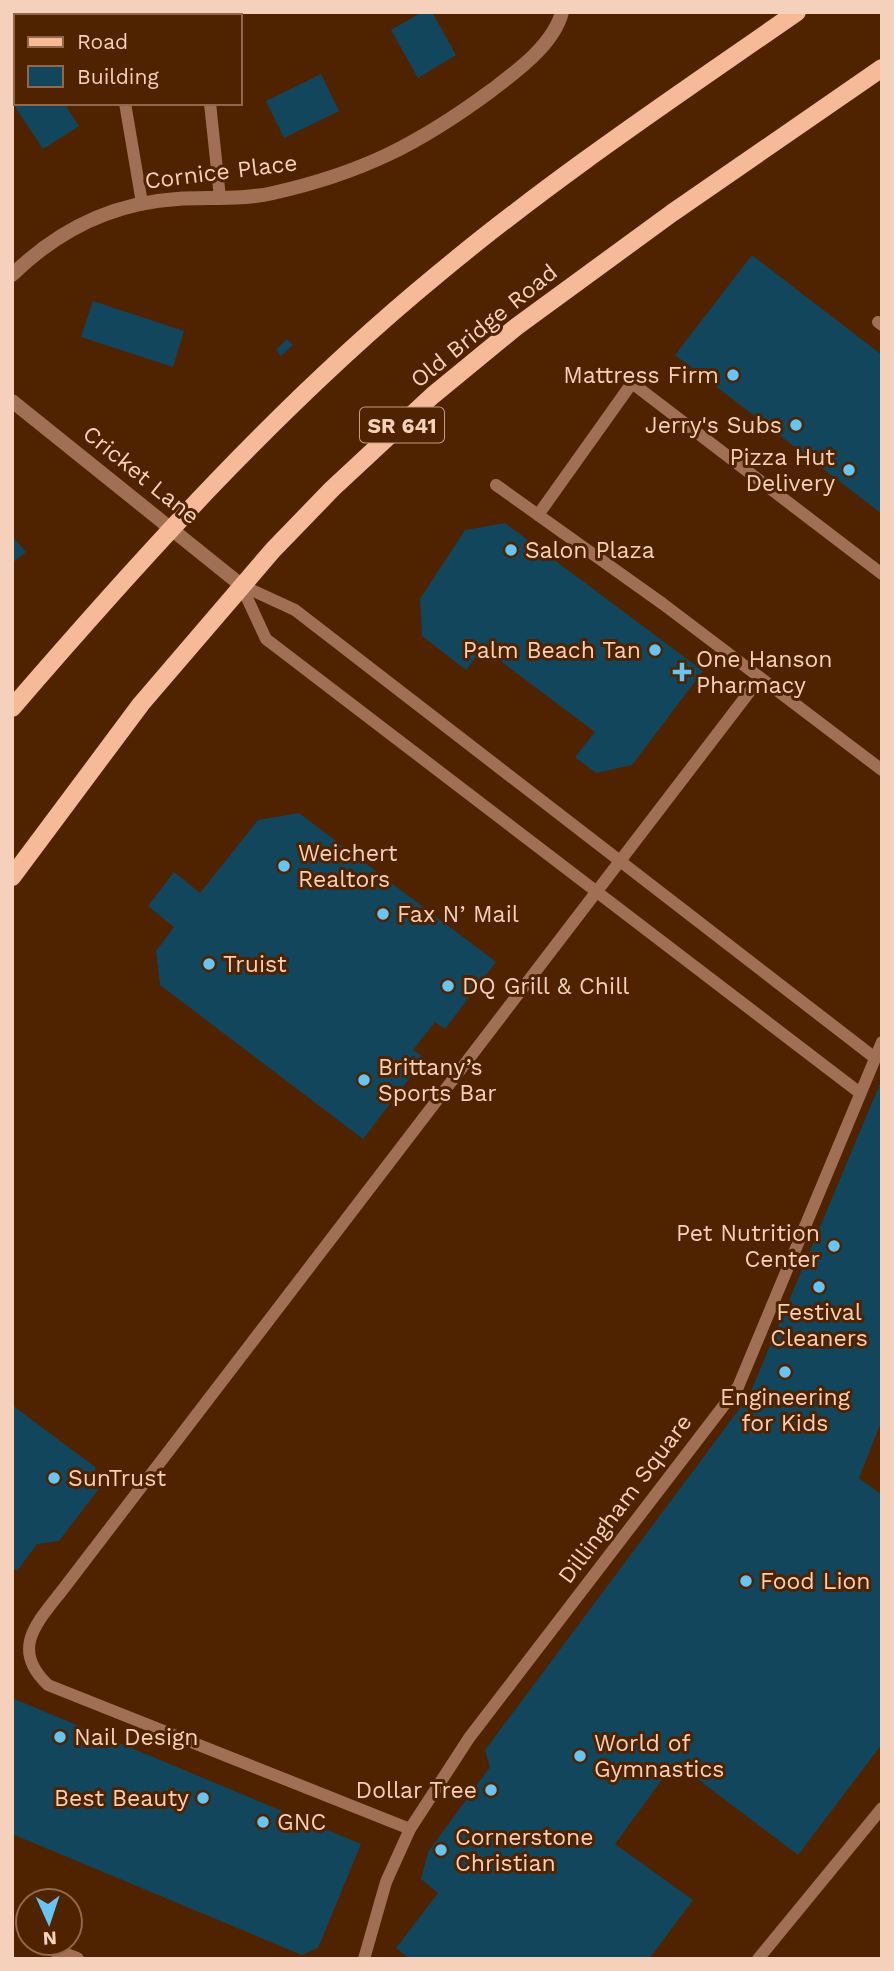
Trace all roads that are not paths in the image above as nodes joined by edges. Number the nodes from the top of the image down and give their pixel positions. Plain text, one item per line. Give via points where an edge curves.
1 (562, 12) edge
2 (797, 12) edge
3 (882, 68) edge
4 (125, 105) edge
5 (210, 105) edge
6 (220, 198) junction
7 (142, 204) junction
8 (12, 275) edge
9 (12, 401) edge
10 (496, 485) dead end
11 (538, 515) junction
12 (172, 529) junction
13 (882, 575) edge
14 (241, 585) junction
15 (760, 678) junction
16 (12, 708) edge
17 (882, 770) edge
18 (619, 860) junction
19 (12, 877) edge
20 (596, 891) junction
21 (882, 1042) edge
22 (875, 1058) junction
23 (860, 1093) junction
24 (882, 1808) edge
25 (411, 1829) junction
26 (364, 1959) edge
27 (758, 1959) edge

1 - 6 street, Cornice Place via 550,38 505,80 447,123 390,156 336,177 269,194
2 - 12 main road via 568,171 437,274 332,367
3 - 14 main road, Old Bridge Road / SR 641 via 516,327 432,396 332,489
4 - 7 lane
5 - 6 lane
6 - 7 street, Cornice Place
7 - 8 street, Cornice Place via 75,227 38,250
9 - 12 street, Cricket Lane
10 - 11 lane
11 - 13 lane via 632,383
11 - 15 lane
12 - 14 street, Cricket Lane
12 - 16 main road
14 - 18 lane via 295,610
14 - 19 main road, Old Bridge Road / SR 641 via 141,704
14 - 20 lane via 266,639
15 - 17 lane
15 - 18 lane
18 - 20 lane
18 - 22 lane
20 - 23 lane
20 - 25 lane via 29,1640 35,1673 48,1685
21 - 22 lane, Dillingham Square
22 - 23 lane, Dillingham Square
23 - 25 lane, Dillingham Square via 738,1387 475,1729
24 - 27 lane
25 - 26 lane, Dillingham Square via 386,1882

